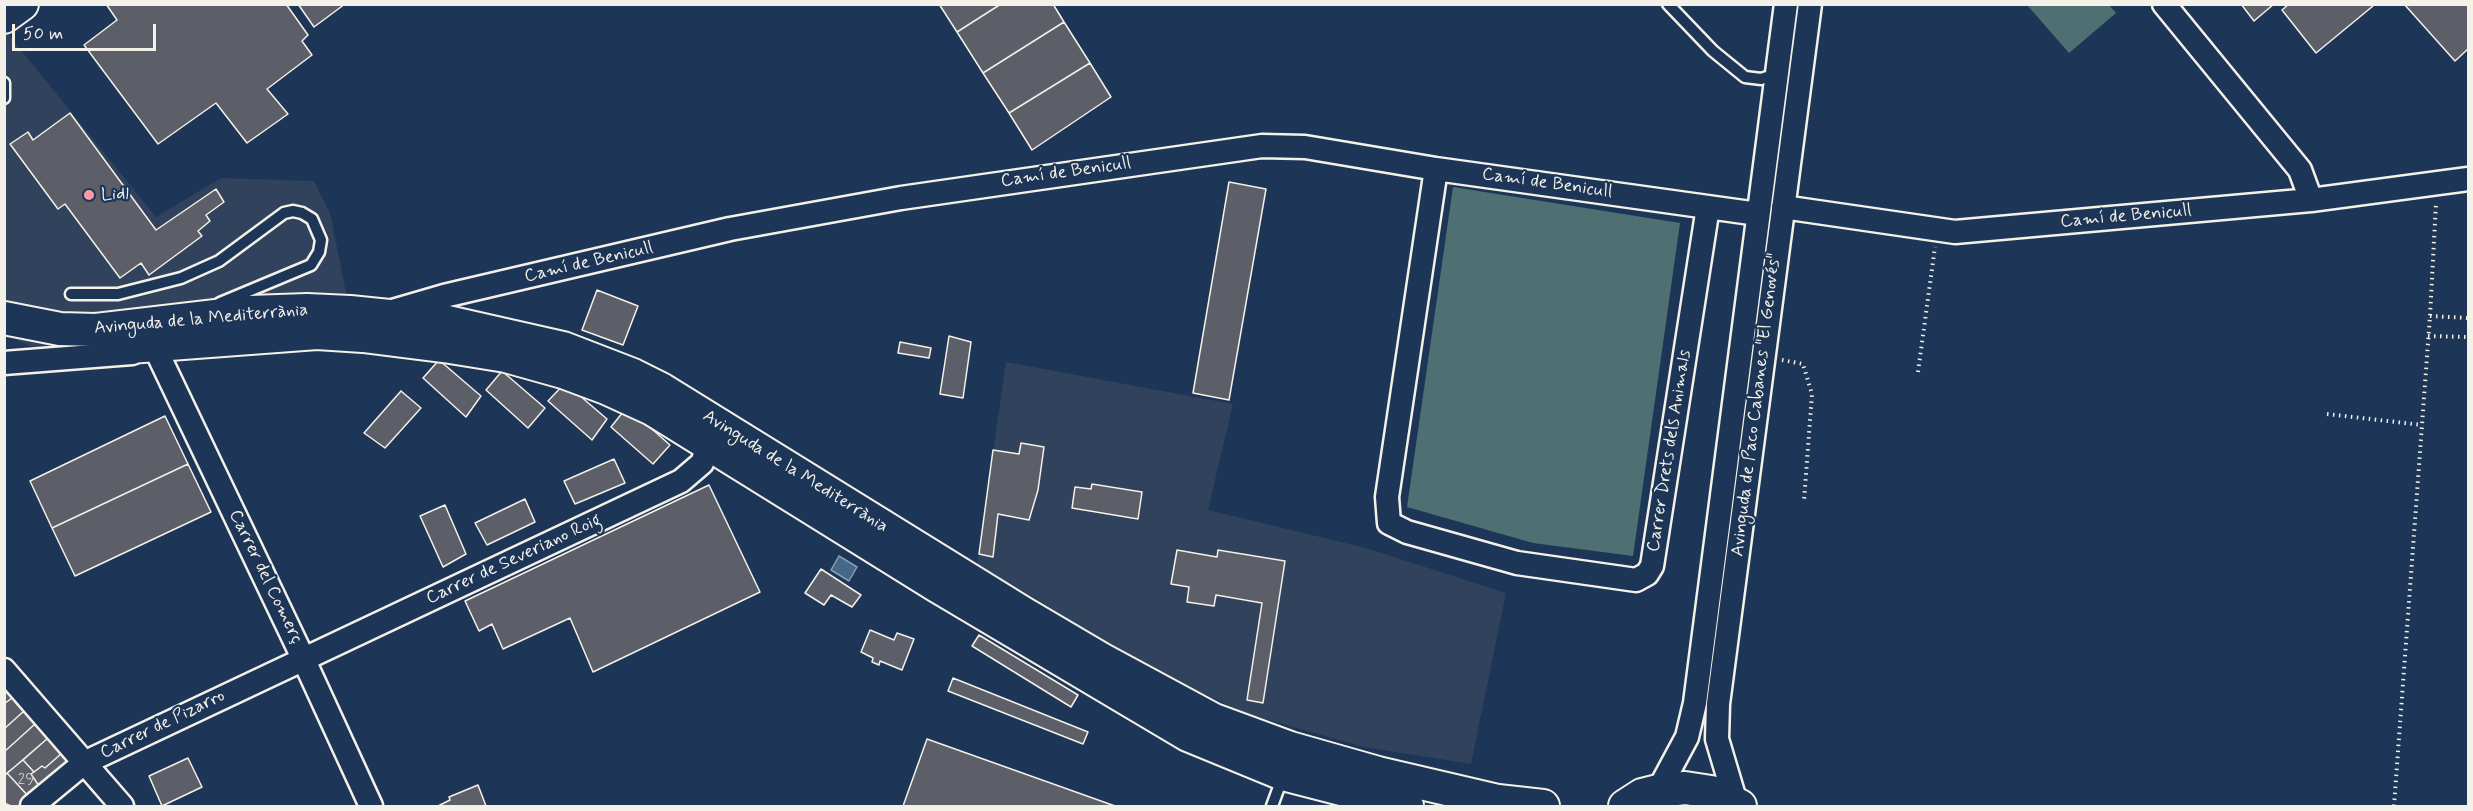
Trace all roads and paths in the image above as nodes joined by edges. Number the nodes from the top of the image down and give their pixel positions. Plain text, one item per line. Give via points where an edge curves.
1 (22, 4) edge
2 (1668, 4) edge
3 (1785, 4) edge
4 (1810, 4) edge
5 (2164, 4) edge
6 (4, 17) edge
7 (1776, 74) junction
8 (4, 83) edge
9 (4, 98) edge
10 (1436, 169) junction
11 (2469, 179) edge
12 (2436, 184) junction
13 (2311, 200) junction
14 (1708, 207) junction
15 (1783, 207) junction
16 (1758, 214) junction
17 (1937, 231) junction
18 (71, 294) dead end
19 (382, 314) junction
20 (2430, 316) junction
21 (4, 318) edge
22 (2469, 318) edge
23 (185, 319) junction
24 (2428, 336) junction
25 (4, 337) edge
26 (2469, 338) edge
27 (207, 342) junction
28 (156, 350) junction
29 (1764, 356) junction
30 (14, 362) edge
31 (1918, 372) dead end
32 (2327, 414) dead end
33 (2422, 425) junction
34 (709, 444) junction
35 (1804, 501) dead end
36 (303, 658) junction
37 (4, 670) edge
38 (84, 763) junction
39 (1283, 774) junction
40 (1658, 791) junction
41 (1738, 805) edge
42 (1620, 806) edge
43 (32, 807) edge
44 (122, 807) edge
45 (371, 807) edge
46 (1272, 807) edge
47 (1407, 807) edge
48 (1543, 807) edge
49 (2394, 807) edge

1 - 6 main road
2 - 7 lane via 1713,51 1745,77 1761,80
3 - 7 street, Avinguda de Paco Cabanes "El Genovés"
4 - 15 street, Avinguda de Paco Cabanes "El Genovés"
5 - 13 street via 2300,170
7 - 16 street, Avinguda de Paco Cabanes "El Genovés"
8 - 9 lane
10 - 14 street, Camí de Benicull
10 - 14 street, Carrer Drets dels Animals via 1387,497 1389,523 1407,532 1516,563 1636,580 1652,566
10 - 19 street, Camí de Benicull via 1305,147 1262,146 1221,151 901,198 730,230
11 - 12 street, Camí de Benicull
12 - 13 street, Camí de Benicull
12 - 20 path
13 - 17 street, Camí de Benicull
14 - 16 street, Camí de Benicull
15 - 17 street, Camí de Benicull
15 - 29 street, Avinguda de Paco Cabanes "El Genovés"
16 - 40 street, Avinguda de Paco Cabanes "El Genovés" via 1695,703 1687,737
17 - 31 path
18 - 23 lane via 118,294 181,278 226,257 284,213 293,211 312,219 321,240 320,252 311,265
19 - 23 main road, Avinguda de la Mediterrània via 307,310
19 - 48 main road, Avinguda de la Mediterrània via 522,337 633,375 1023,613 1214,720 1290,748 1367,770 1498,801
20 - 22 path
20 - 24 path
21 - 23 main road, Avinguda de la Mediterrània via 60,329 96,330
24 - 26 path
24 - 33 path
25 - 27 main road, Avinguda de la Mediterrània via 58,347
27 - 28 street
27 - 34 main road, Avinguda de la Mediterrània via 317,333 506,357 606,388 652,409
28 - 30 street
28 - 36 street, Carrer del Comerç
29 - 35 path via 1803,364 1812,394
29 - 41 street, Avinguda de Paco Cabanes "El Genovés" via 1718,704 1717,739
32 - 33 path
33 - 49 path
34 - 36 street, Carrer de Severiano Roig via 702,463 681,481
34 - 39 main road, Avinguda de la Mediterrània via 1156,718 1207,744
36 - 38 street, Carrer de Pizarro
36 - 45 street, Carrer del Comerç
37 - 38 street
38 - 43 street, Carrer de Pizarro
38 - 44 street
39 - 46 lane
39 - 47 main road, Avinguda de la Mediterrània
40 - 41 main road via 1684,788 1712,792
40 - 42 main road

